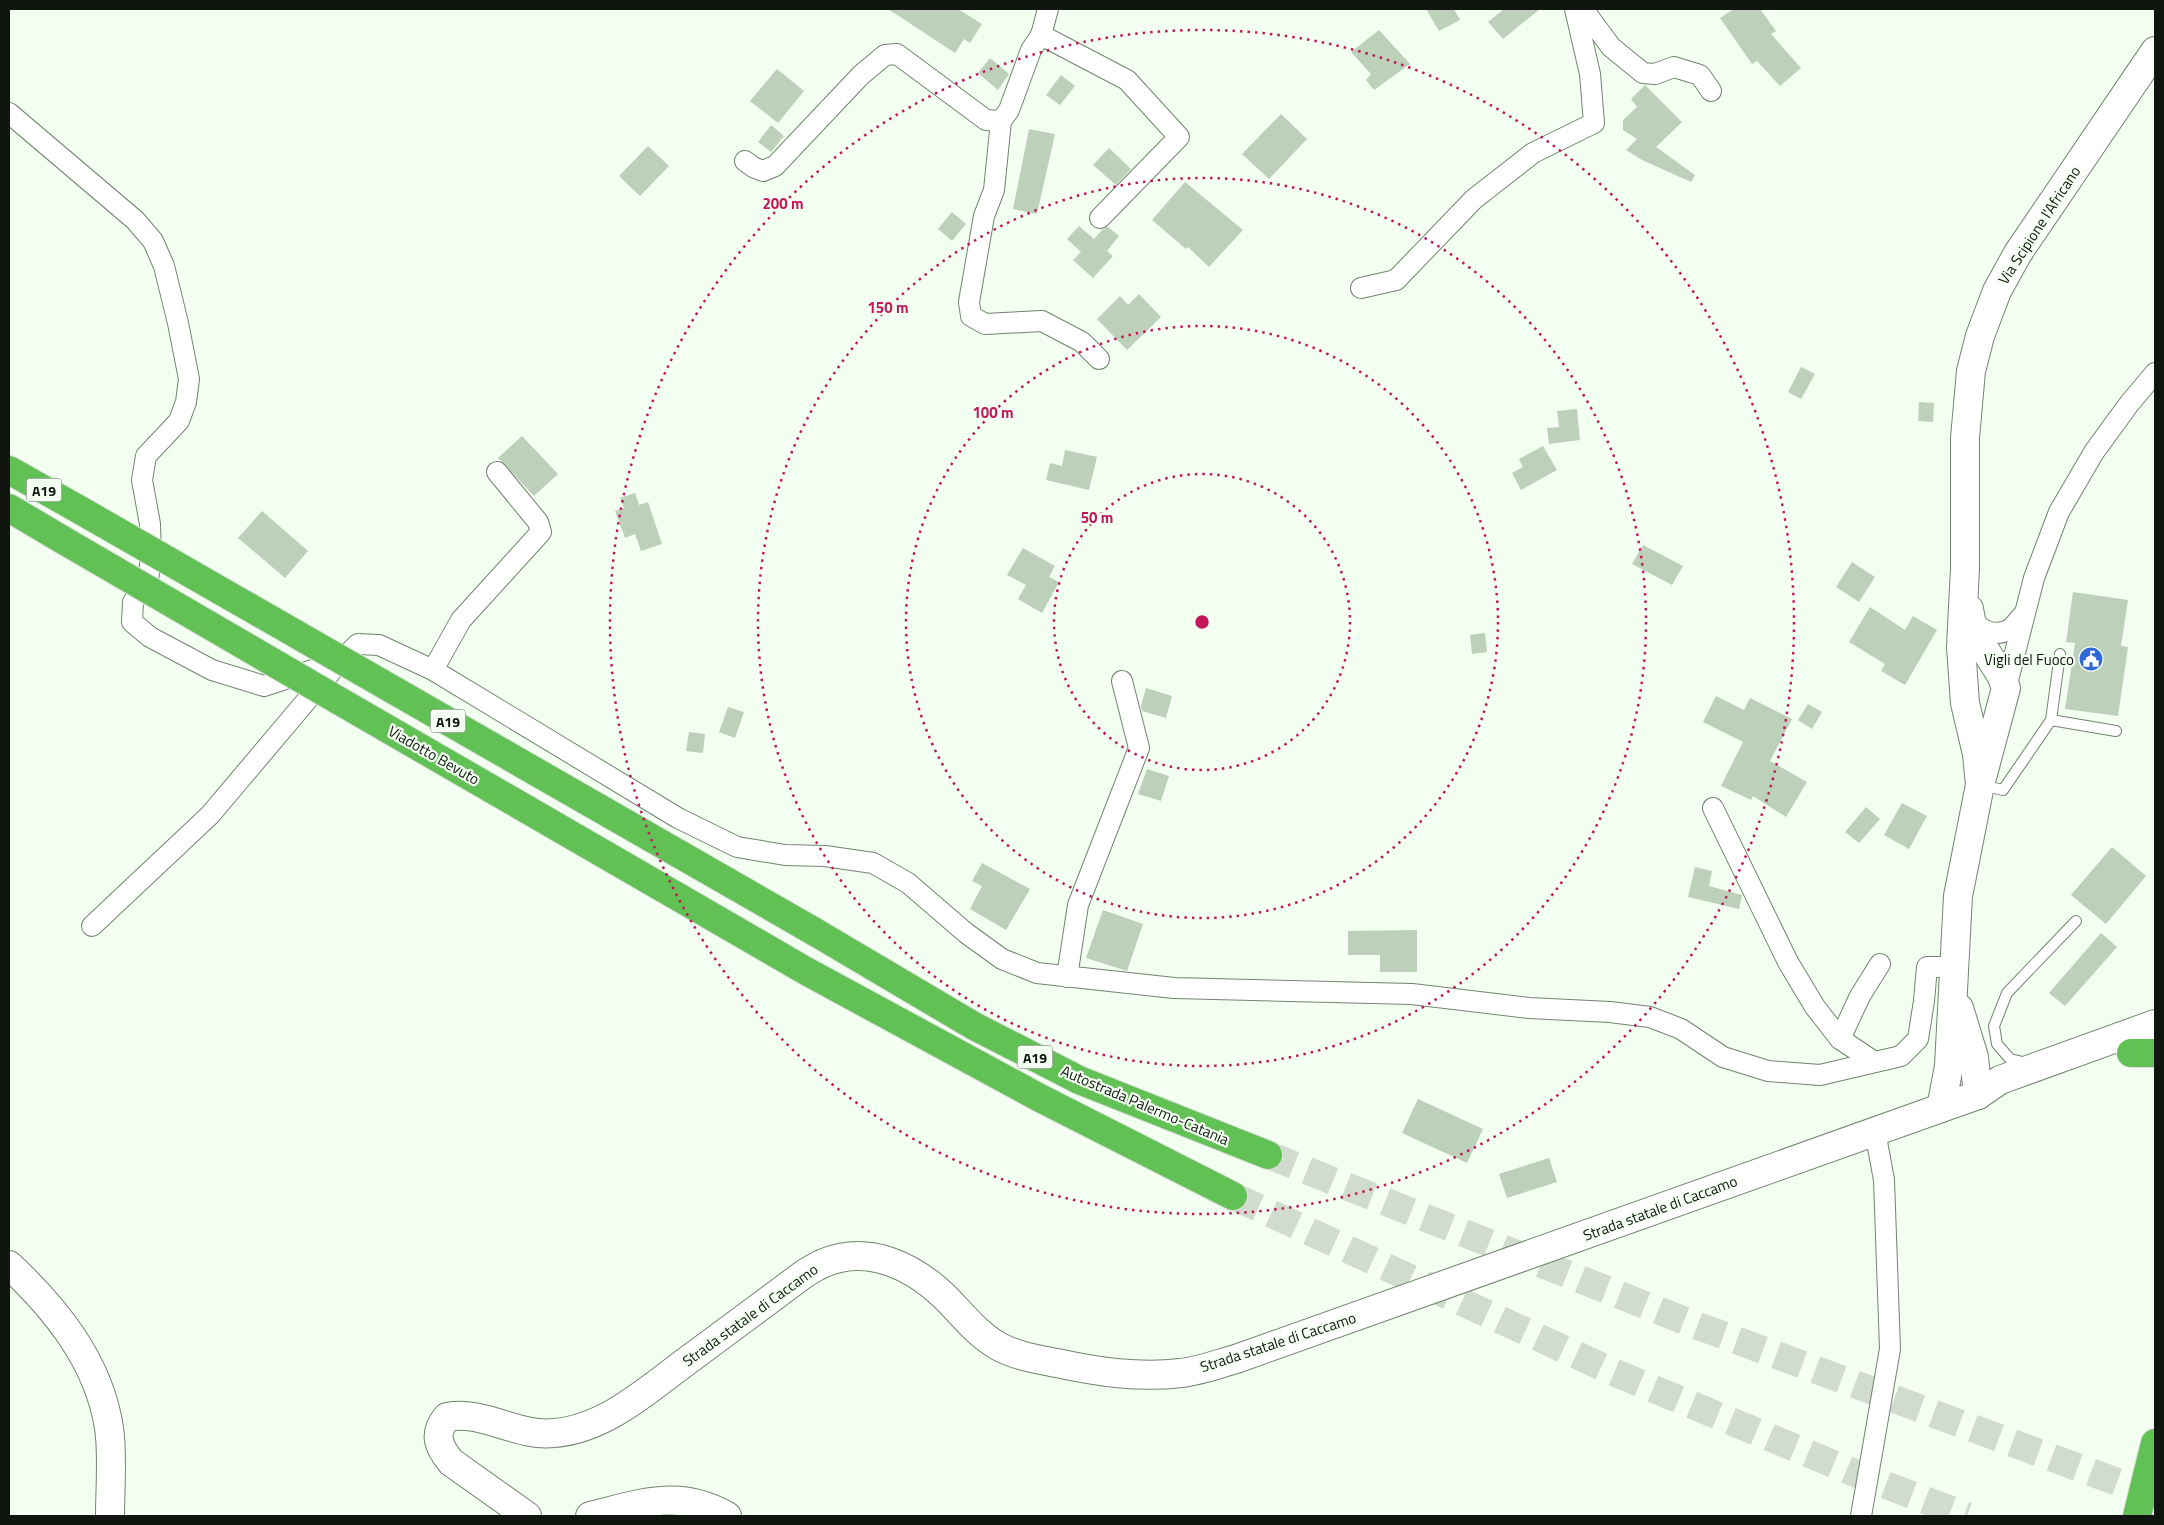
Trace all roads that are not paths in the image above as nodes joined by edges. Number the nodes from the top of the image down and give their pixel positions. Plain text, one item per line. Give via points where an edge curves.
1 (1048, 9) edge
2 (1575, 9) edge
3 (1583, 9) edge
4 (1041, 34) junction
5 (2155, 51) edge
6 (1712, 91) dead end
7 (9, 113) edge
8 (1001, 121) junction
9 (745, 161) dead end
10 (1100, 218) dead end
11 (1361, 288) dead end
12 (1099, 359) dead end
13 (2155, 374) edge
14 (9, 470) edge
15 (497, 472) dead end
16 (9, 508) edge
17 (1965, 568) junction
18 (1969, 610) junction
19 (2024, 614) junction
20 (1961, 647) junction
21 (2060, 654) dead end
22 (340, 661) junction
23 (433, 670) junction
24 (1122, 681) dead end
25 (2006, 688) junction
26 (2051, 720) junction
27 (2116, 730) dead end
28 (1980, 785) junction
29 (1712, 808) dead end
30 (2076, 921) dead end
31 (92, 926) dead end
32 (1880, 964) dead end
33 (1067, 977) junction
34 (1954, 977) junction
35 (2155, 1024) edge
36 (1840, 1040) junction
37 (2147, 1050) edge
38 (1974, 1056) junction
39 (1873, 1062) junction
40 (1949, 1066) junction
41 (2037, 1066) junction
42 (2000, 1080) junction
43 (1978, 1095) junction
44 (1941, 1108) junction
45 (1875, 1131) junction
46 (1268, 1155) tunnel mouth
47 (1232, 1196) tunnel mouth
48 (9, 1265) edge
49 (2155, 1443) edge
50 (110, 1516) edge
51 (528, 1516) edge
52 (590, 1516) edge
53 (726, 1516) edge
54 (1861, 1516) edge
55 (2137, 1516) edge

1 - 4 street
2 - 11 street via 1590,74 1594,123 1533,153 1482,194 1396,280
3 - 6 street via 1611,47 1643,73 1655,74 1674,67 1700,75
4 - 8 street via 1031,50 1009,110
4 - 10 street via 1127,80 1179,137
5 - 17 main road, Via Scipione l'Africano via 2018,253 1997,291 1980,336 1967,405
7 - 22 street via 135,220 153,241 164,266 178,323 189,379 186,402 179,421 146,456 142,480 150,524 151,558 148,580 134,602 132,622 150,637 212,670 264,686
8 - 9 street via 986,120 897,54 885,54 775,166 763,171
8 - 12 street via 994,190 984,216 969,302 970,316 985,324 1042,322 1082,342
13 - 19 street via 2094,452 2059,512
14 - 46 highway, Autostrada Palermo-Catania / A19, bridge via 974,1026 1079,1080
15 - 23 street via 538,522 541,532 461,620
16 - 47 highway, Viadotto Bevuto / A19, bridge via 806,971 1046,1101
17 - 18 main road
17 - 20 main road
18 - 19 street via 1978,626 1994,633 2011,628
18 - 25 main road via 1973,631
19 - 25 street
20 - 25 main road via 1985,686
20 - 28 main road via 1965,703 1977,754
21 - 26 lane
22 - 23 street via 358,644 378,644
22 - 31 street via 210,815
23 - 33 street via 678,818 738,847 785,855 873,862 908,883 1002,959 1037,974
24 - 33 street via 1140,748 1078,905
25 - 28 main road
26 - 27 lane
26 - 28 lane via 2002,790
28 - 34 main road via 1958,896
29 - 36 street via 1788,962
30 - 41 lane via 2008,993 1994,1026 1997,1044 2010,1058
32 - 36 street via 1860,996
33 - 39 street via 1174,988 1412,994 1529,1008 1610,1012 1650,1017 1681,1029 1723,1056 1768,1071 1820,1075
34 - 38 main road
34 - 39 street via 1927,967 1918,1039 1901,1056
34 - 40 main road
35 - 41 main road, Strada statale di Caccamo
36 - 39 street
37 - 43 main road, Strada statale di Caccamo via 2006,1093
38 - 42 main road
38 - 43 main road
40 - 43 main road via 1957,1083
40 - 44 main road
41 - 42 main road, Strada statale di Caccamo
42 - 43 main road, Strada statale di Caccamo
43 - 44 main road, Strada statale di Caccamo
44 - 45 main road, Strada statale di Caccamo
45 - 51 main road, Strada statale di Caccamo via 1236,1359 1182,1373 1136,1375 1096,1371 1026,1357 999,1346 979,1332 944,1296 909,1268 869,1257 825,1262 602,1420 555,1434 533,1434 460,1414 447,1417 440,1426 439,1438 442,1451 451,1462
45 - 54 street via 1884,1180 1890,1349
48 - 50 main road via 37,1291 86,1358 101,1394 110,1429
49 - 55 highway
52 - 53 main road via 678,1499 695,1502

